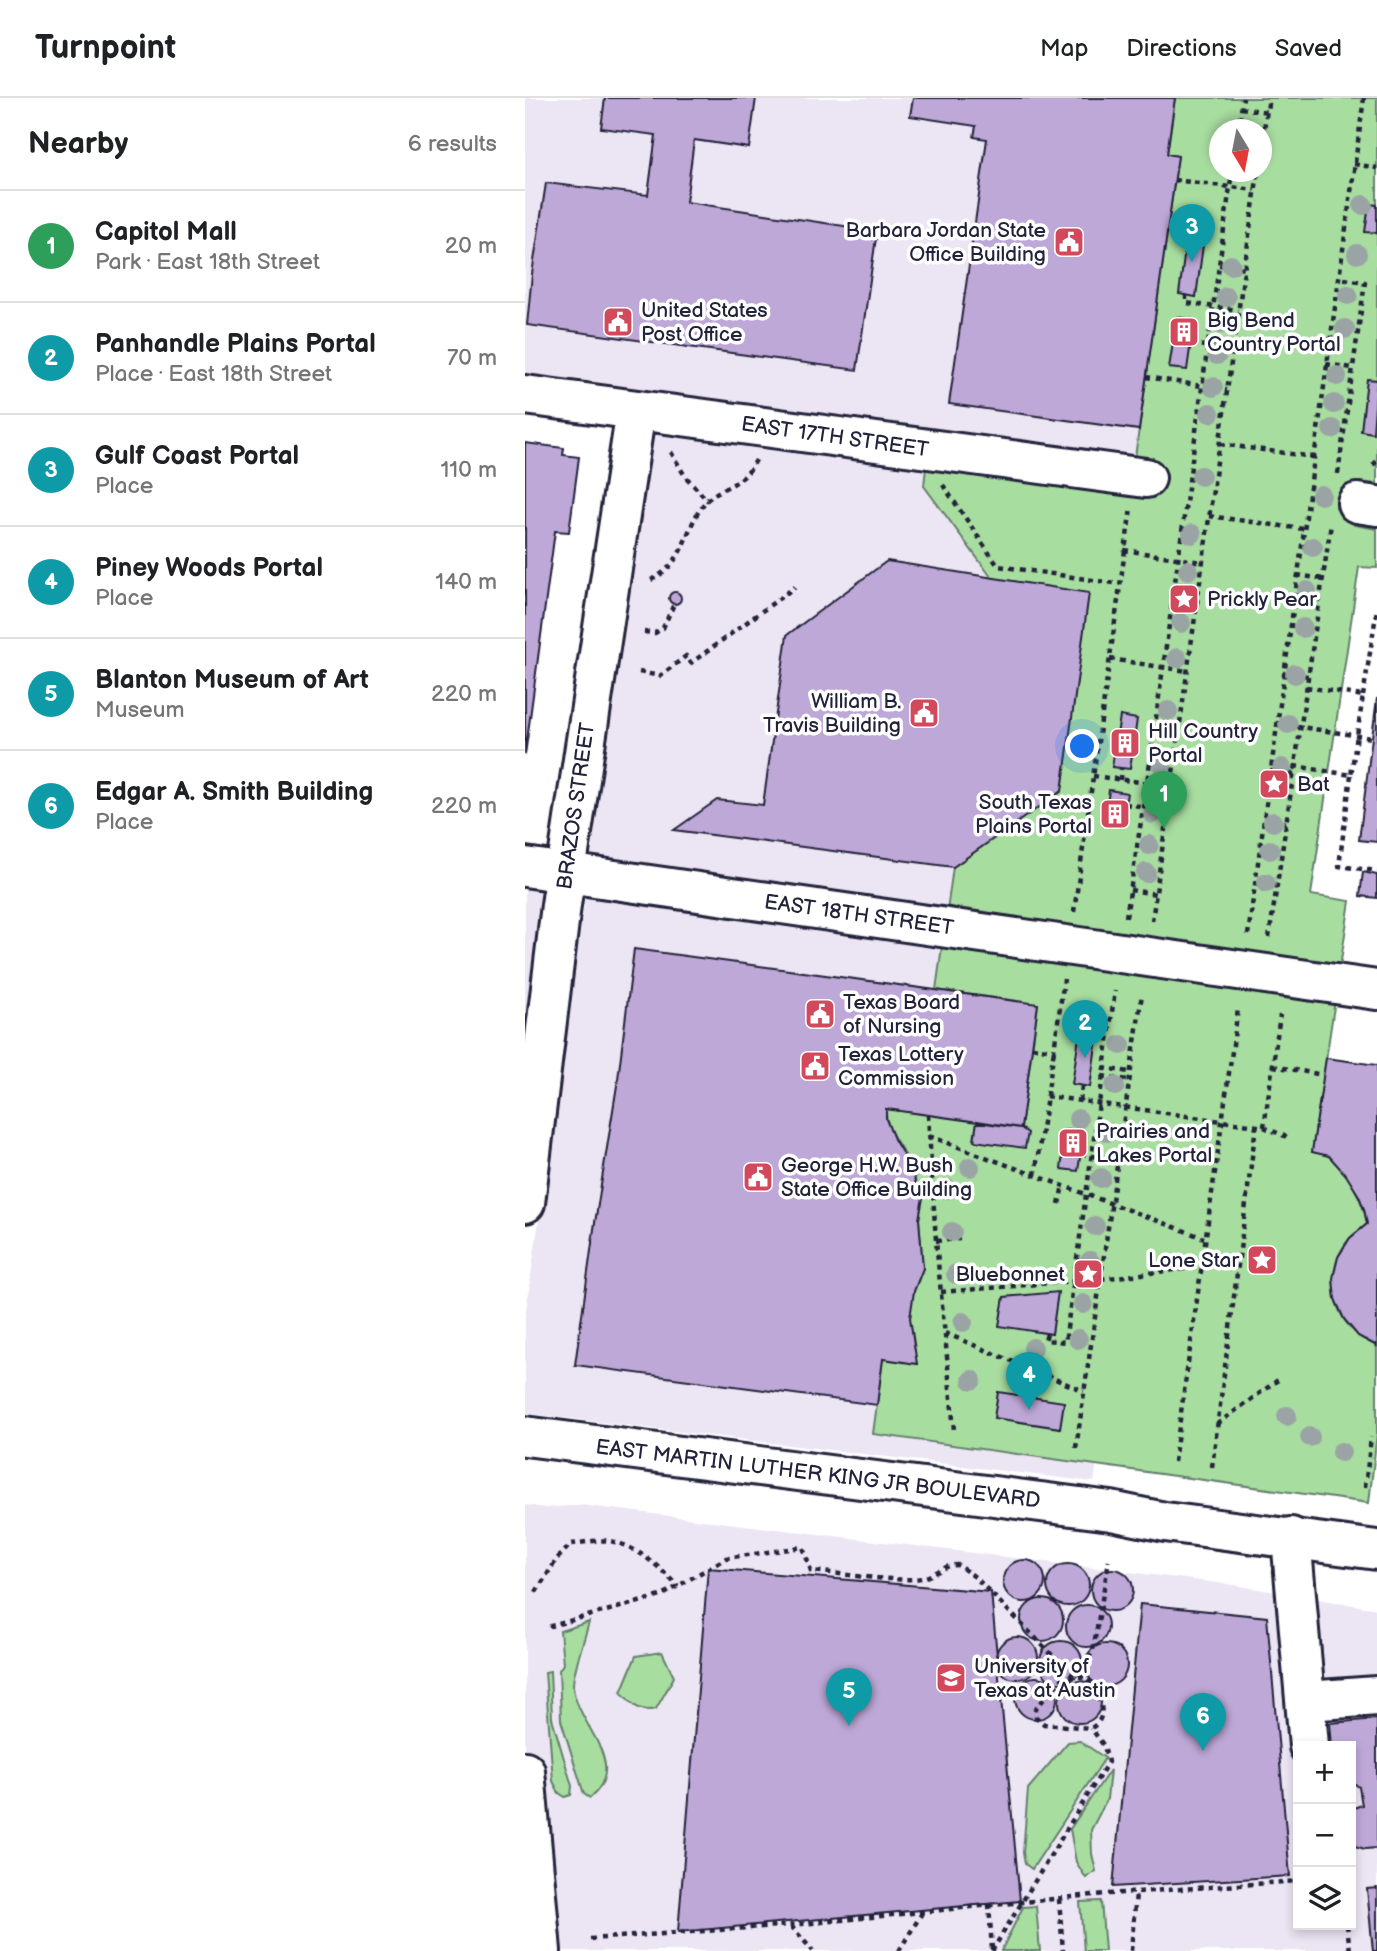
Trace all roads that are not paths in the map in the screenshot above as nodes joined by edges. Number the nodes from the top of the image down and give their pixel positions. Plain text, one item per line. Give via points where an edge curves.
1 (525, 395) edge
2 (636, 410) junction
3 (1138, 491) road end
4 (525, 867) edge
5 (566, 872) junction
6 (1377, 990) edge
7 (525, 1203) edge
8 (525, 1436) edge
9 (1291, 1538) junction
10 (1377, 1550) edge
11 (1377, 1696) edge
12 (1306, 1701) junction
13 (1309, 1741) edge
14 (525, 1771) edge
15 (541, 1951) edge

1 - 2 street, EAST 17TH STREET
2 - 3 street, EAST 17TH STREET
2 - 5 street, BRAZOS STREET
4 - 5 street, EAST 18TH STREET
5 - 6 street, EAST 18TH STREET
5 - 7 street, BRAZOS STREET
8 - 9 street, EAST MARTIN LUTHER KING JR BOULEVARD
9 - 10 street, EAST MARTIN LUTHER KING JR BOULEVARD
9 - 12 street
11 - 12 street
12 - 13 street
14 - 15 street

